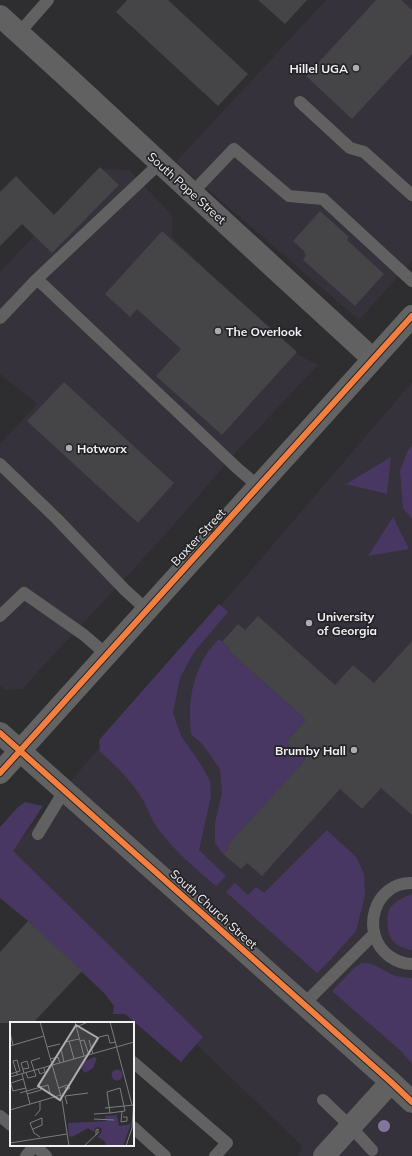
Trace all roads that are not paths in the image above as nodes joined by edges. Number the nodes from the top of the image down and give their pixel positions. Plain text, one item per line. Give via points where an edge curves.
1 (48, 0) edge
2 (0, 16) edge
3 (19, 34) junction
4 (300, 102) dead end
5 (160, 163) junction
6 (409, 187) edge
7 (192, 193) junction
8 (37, 279) junction
9 (412, 281) edge
10 (412, 316) edge
11 (0, 318) edge
12 (373, 360) junction
13 (0, 464) edge
14 (259, 487) junction
15 (147, 610) junction
16 (0, 616) edge
17 (108, 654) junction
18 (0, 733) edge
19 (20, 751) junction
20 (0, 773) edge
21 (64, 791) junction
22 (38, 834) dead end
23 (412, 882) edge
24 (374, 934) junction
25 (412, 964) edge
26 (304, 1004) junction
27 (134, 1063) edge
28 (392, 1082) junction
29 (323, 1100) dead end
30 (412, 1102) edge
31 (0, 1116) edge
32 (10, 1124) edge
33 (351, 1127) junction
34 (134, 1128) edge
35 (34, 1146) edge
36 (36, 1146) edge
37 (372, 1150) dead end
38 (26, 1156) edge
39 (46, 1156) edge
40 (165, 1156) edge
41 (215, 1156) edge
42 (324, 1156) edge

1 - 3 lane
2 - 3 street, South Pope Street
3 - 5 street, South Pope Street
4 - 6 lane via 350,148 364,152
5 - 7 street, South Pope Street
5 - 8 lane
7 - 9 lane via 234,149 289,196 323,199
7 - 12 street, South Pope Street
8 - 11 lane
8 - 14 lane
10 - 12 main road, Baxter Street
12 - 14 main road, Baxter Street
13 - 15 lane
14 - 15 main road, Baxter Street
15 - 17 main road, Baxter Street
16 - 17 lane via 24,593
17 - 19 main road, Baxter Street
18 - 19 street, South Church Street
19 - 20 main road, Baxter Street
19 - 21 street, South Church Street
21 - 22 lane
21 - 26 street, South Church Street
23 - 24 lane via 396,886 385,893 377,904 373,916
24 - 25 lane via 384,952 394,960
24 - 26 lane
26 - 28 street, South Church Street
27 - 41 lane via 226,1143
28 - 30 street, South Church Street
28 - 33 street
29 - 33 lane
31 - 32 lane
33 - 37 lane
33 - 42 street
34 - 40 lane
35 - 38 lane
36 - 39 lane

